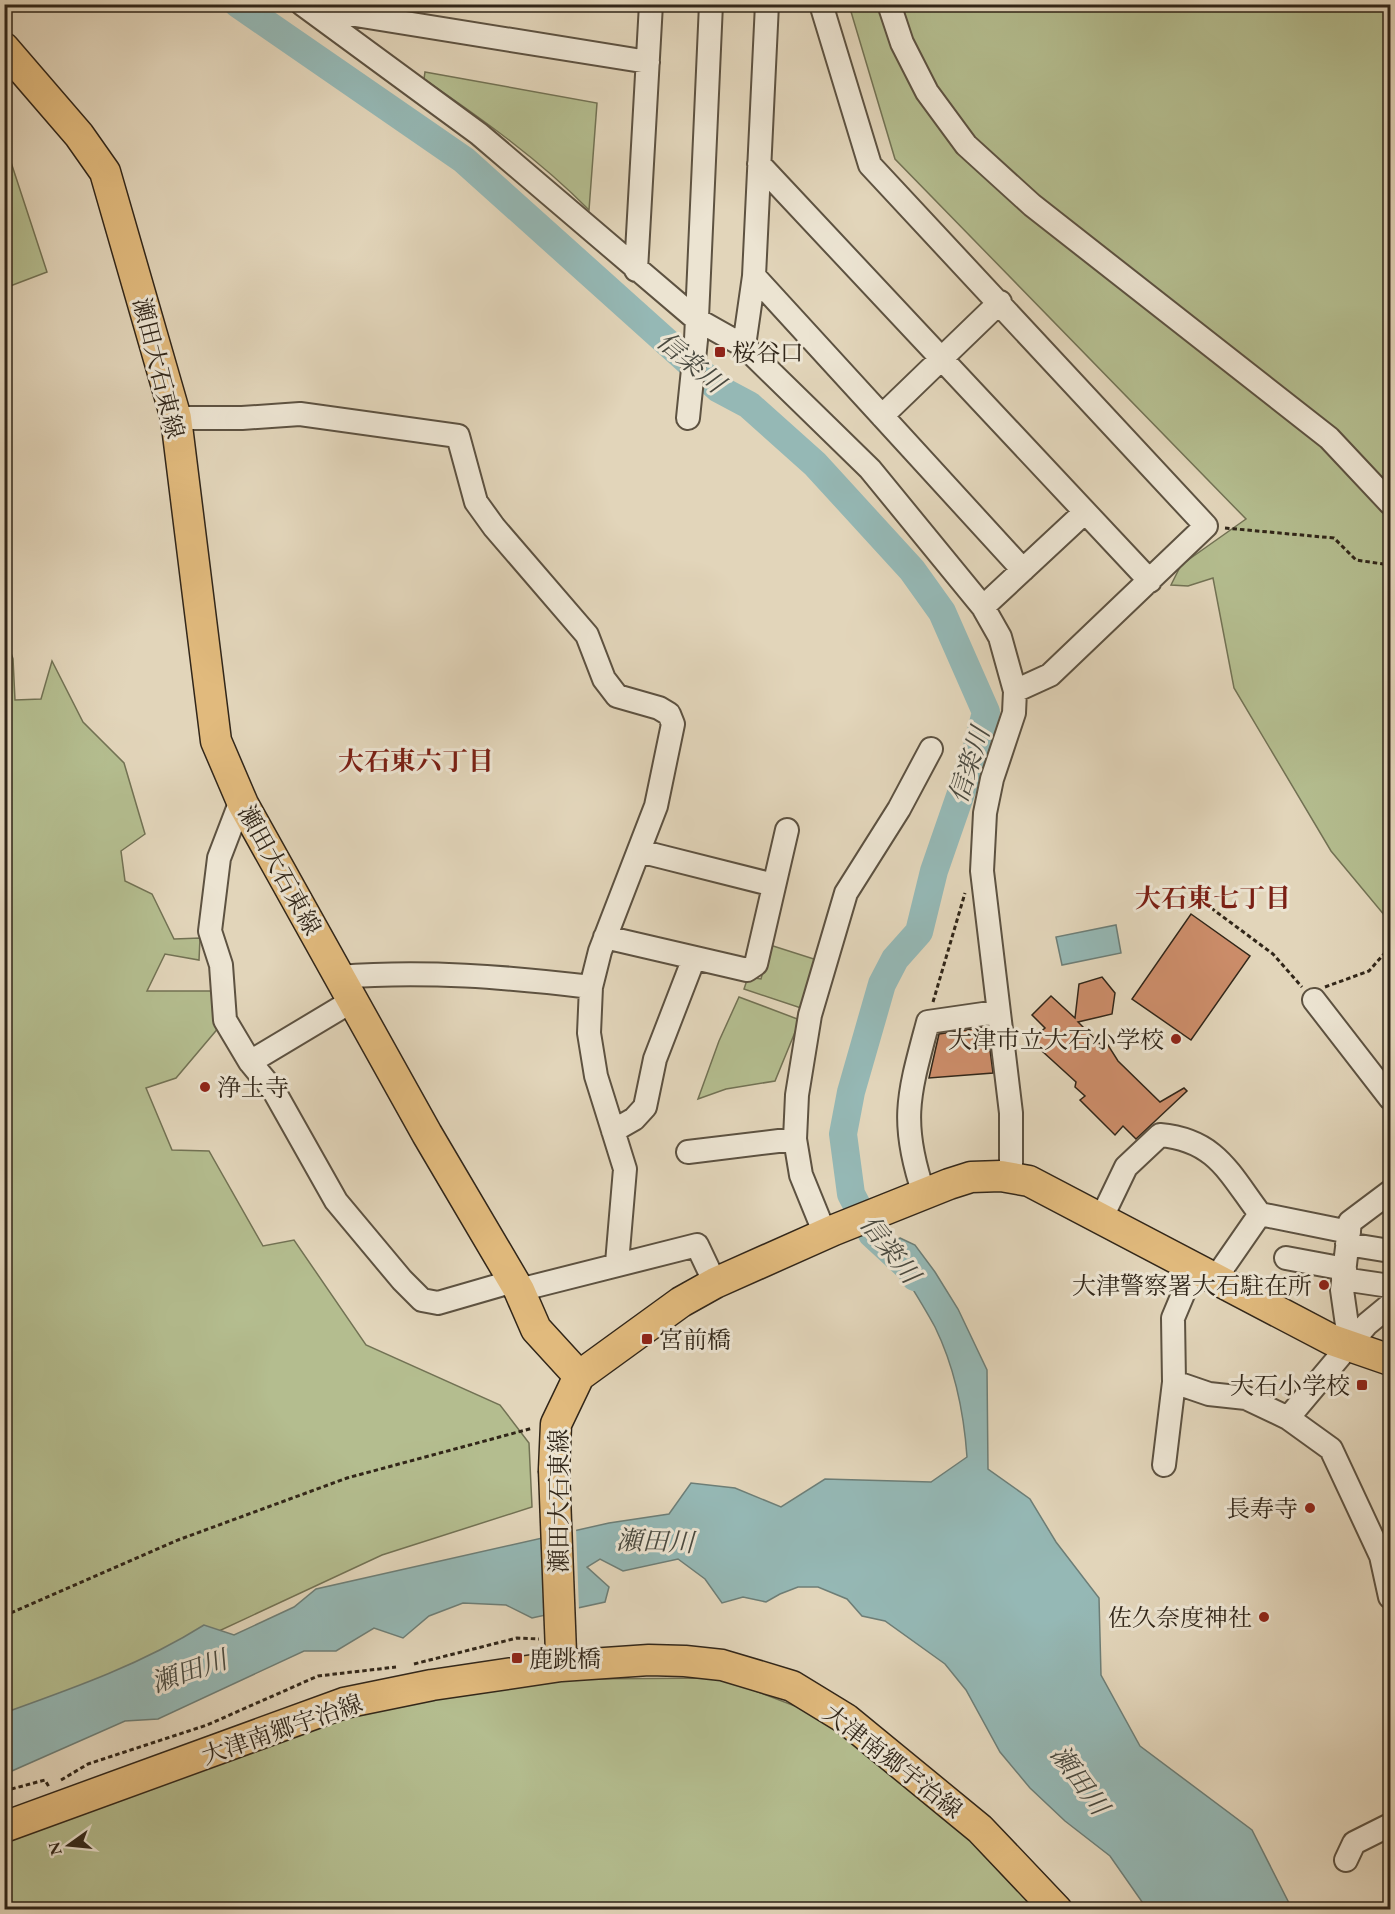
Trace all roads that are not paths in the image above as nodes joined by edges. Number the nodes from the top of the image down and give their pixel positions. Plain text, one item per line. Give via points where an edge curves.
1 (651, 4) edge
2 (711, 4) edge
3 (767, 4) edge
4 (821, 4) edge
5 (889, 4) edge
6 (304, 6) edge
7 (4, 48) edge
8 (648, 62) junction
9 (759, 164) junction
10 (636, 270) junction
11 (754, 276) junction
12 (1000, 302) junction
13 (696, 329) junction
14 (744, 346) junction
15 (942, 359) junction
16 (882, 417) junction
17 (176, 418) junction
18 (688, 418) dead end
19 (1390, 503) edge
20 (1085, 512) junction
21 (1023, 570) junction
22 (1150, 581) junction
23 (983, 608) junction
24 (1015, 691) junction
25 (931, 749) dead end
26 (243, 804) junction
27 (787, 830) dead end
28 (639, 851) junction
29 (774, 885) junction
30 (605, 937) junction
31 (694, 958) junction
32 (591, 987) junction
33 (346, 989) junction
34 (1314, 1000) road end
35 (997, 1012) junction
36 (250, 1062) junction
37 (1390, 1098) edge
38 (613, 1131) junction
39 (795, 1139) junction
40 (688, 1152) dead end
41 (1011, 1178) junction
42 (1390, 1192) edge
43 (918, 1196) junction
44 (1260, 1214) junction
45 (1101, 1219) junction
46 (830, 1232) junction
47 (1348, 1238) junction
48 (1390, 1251) edge
49 (1286, 1258) dead end
50 (617, 1263) junction
51 (1204, 1273) junction
52 (1344, 1274) junction
53 (715, 1284) junction
54 (516, 1286) junction
55 (1390, 1286) edge
56 (1390, 1305) edge
57 (1350, 1346) junction
58 (1390, 1360) edge
59 (579, 1376) junction
60 (1174, 1382) junction
61 (1288, 1418) junction
62 (1164, 1465) dead end
63 (1390, 1597) edge
64 (561, 1660) junction
65 (1390, 1825) edge
66 (4, 1827) edge
67 (1346, 1860) dead end
68 (1057, 1910) edge

1 - 8 street
2 - 13 street
3 - 9 street
4 - 12 street via 870,165
5 - 19 street via 902,42 927,92 966,145 1032,205 1329,438
6 - 8 street
6 - 10 street via 479,134
7 - 17 main road, 瀬田大石東線 via 79,135 105,172
8 - 10 street
9 - 11 street
9 - 15 street
10 - 13 street
11 - 14 street
11 - 16 street
12 - 15 street
12 - 22 street via 1206,526
13 - 14 street
13 - 18 street
14 - 23 street via 870,469
15 - 16 street
15 - 20 street
16 - 21 street
17 - 26 main road, 瀬田大石東線 via 216,741
17 - 28 street via 300,414 458,436 476,502 587,635 604,680 617,696 669,714 673,724 660,788
20 - 21 street
20 - 22 street
21 - 23 street
22 - 24 street via 1050,675
23 - 24 street via 1000,637
24 - 35 street via 1014,713 985,813 982,872
25 - 39 street via 846,893 810,1015 797,1095
26 - 33 main road, 瀬田大石東線
26 - 36 street via 219,858 210,931 221,965 225,1020
27 - 29 street
28 - 29 street
28 - 30 street
29 - 31 street via 756,964 747,970
30 - 31 street
30 - 32 street
31 - 38 street via 655,1059 645,1107
32 - 33 street via 478,974 378,974
32 - 38 street via 589,1033 596,1076
33 - 36 street
33 - 54 main road, 瀬田大石東線
34 - 37 street
35 - 41 street via 1011,1113
35 - 43 street via 928,1022 908,1104
36 - 54 street via 274,1091 336,1201 422,1300 438,1303
38 - 50 street via 624,1169
39 - 40 street
39 - 46 street via 801,1175
41 - 43 main road via 971,1177
41 - 45 main road via 1029,1180
42 - 47 street via 1350,1222
43 - 46 main road
44 - 45 street via 1215,1154 1181,1137 1160,1135 1126,1167
44 - 47 street
44 - 51 street
45 - 51 main road
46 - 53 main road
47 - 48 street
47 - 52 street
49 - 52 street
50 - 53 street via 697,1245
50 - 54 street
51 - 57 main road
51 - 60 street via 1173,1318
52 - 55 street
52 - 57 street via 1342,1290
53 - 59 main road via 681,1302
54 - 59 main road, 瀬田大石東線 via 536,1329
56 - 57 street via 1367,1324
57 - 58 main road
57 - 61 street
59 - 64 main road, 瀬田大石東線, bridge via 556,1424 553,1447
60 - 61 street via 1209,1394 1246,1398
60 - 62 street
61 - 63 street via 1331,1449 1381,1556
64 - 66 main road, 大津南郷宇治線 via 344,1703
64 - 68 main road, 大津南郷宇治線 via 722,1665 792,1686 846,1719 980,1829
65 - 67 street via 1354,1843

